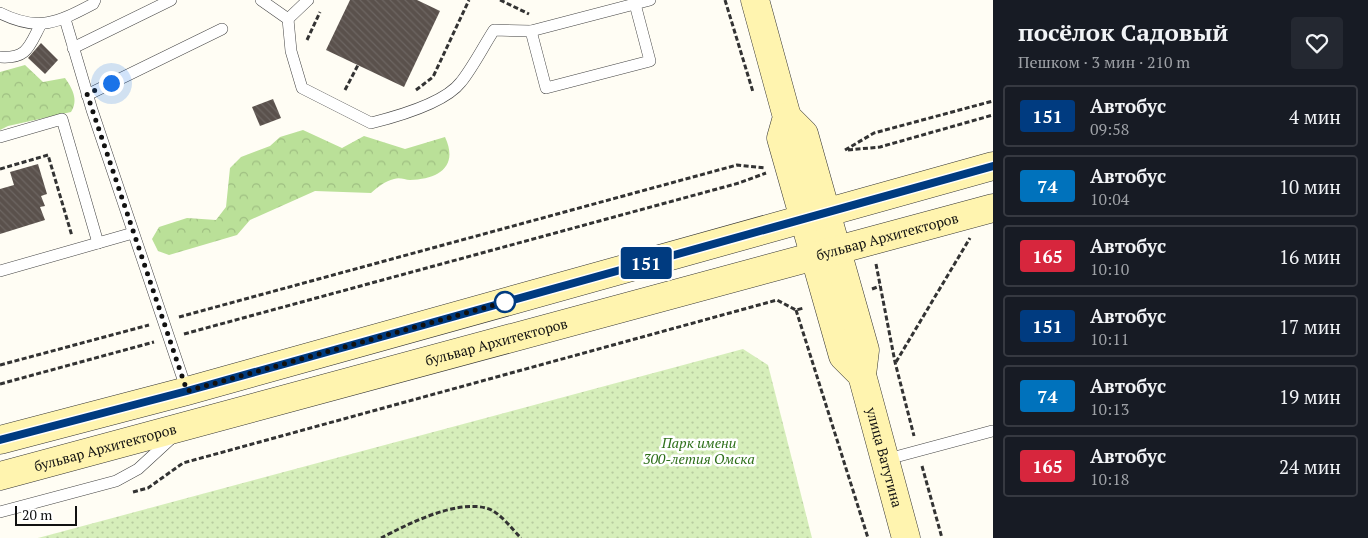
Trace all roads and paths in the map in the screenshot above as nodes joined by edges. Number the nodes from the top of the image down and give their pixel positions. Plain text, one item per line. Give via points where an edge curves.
1 (95, 0) edge
2 (171, 0) edge
3 (261, 0) edge
4 (308, 0) edge
5 (469, 0) edge
6 (500, 0) edge
7 (650, 0) edge
8 (725, 0) edge
9 (755, 0) edge
10 (635, 4) junction
11 (322, 8) dead end
12 (0, 13) edge
13 (530, 14) dead end
14 (65, 19) junction
15 (288, 19) junction
16 (41, 24) junction
17 (222, 29) dead end
18 (531, 31) junction
19 (307, 40) dead end
20 (73, 48) junction
21 (0, 57) edge
22 (358, 65) dead end
23 (345, 90) dead end
24 (408, 93) dead end
25 (87, 94) junction
26 (754, 94) dead end
27 (993, 100) edge
28 (993, 115) edge
29 (0, 137) edge
30 (993, 166) edge
31 (0, 169) edge
32 (993, 208) edge
33 (815, 215) junction
34 (133, 232) junction
35 (974, 232) dead end
36 (63, 240) dead end
37 (98, 243) junction
38 (826, 253) junction
39 (875, 258) dead end
40 (0, 271) edge
41 (163, 321) junction
42 (169, 338) junction
43 (0, 366) edge
44 (0, 384) edge
45 (187, 391) junction
46 (183, 426) junction
47 (992, 430) edge
48 (0, 440) edge
49 (884, 460) junction
50 (0, 476) edge
51 (148, 488) dead end
52 (0, 512) edge
53 (381, 538) edge
54 (521, 538) edge
55 (868, 538) edge
56 (906, 538) edge

1 - 14 lane
2 - 20 lane
3 - 15 lane
4 - 15 lane
5 - 24 path via 433,76
6 - 13 path
7 - 10 lane
8 - 26 path
9 - 33 main road, улица Ватутина via 786,117 804,134
10 - 18 lane
10 - 18 lane via 650,61 546,88
11 - 19 path
12 - 16 lane via 18,22
14 - 16 lane
14 - 20 lane
15 - 18 lane via 291,51 302,88 370,124 430,104 460,84 494,30
16 - 21 lane via 27,51 15,58
17 - 25 lane
20 - 25 lane
22 - 23 path
25 - 34 lane
27 - 28 path via 874,133 844,150 880,147
29 - 37 lane via 62,119
30 - 33 main road
31 - 36 path via 48,155 72,238
32 - 38 main road, бульвар Архитекторов
33 - 38 main road, улица Ватутина
33 - 45 main road
34 - 37 lane
34 - 41 lane
35 - 39 path via 895,362
37 - 40 lane
38 - 46 main road, бульвар Архитекторов
38 - 49 main road, улица Ватутина via 865,350 862,376
41 - 42 lane
41 - 42 path via 737,165 767,170 739,183
41 - 43 path
42 - 44 path
42 - 45 lane
45 - 48 main road
46 - 50 main road, бульвар Архитекторов
46 - 52 lane via 159,452 116,481
47 - 49 lane
49 - 56 main road, улица Ватутина
51 - 55 path via 183,463 777,300 796,310
53 - 54 path via 404,526 462,506 488,508

